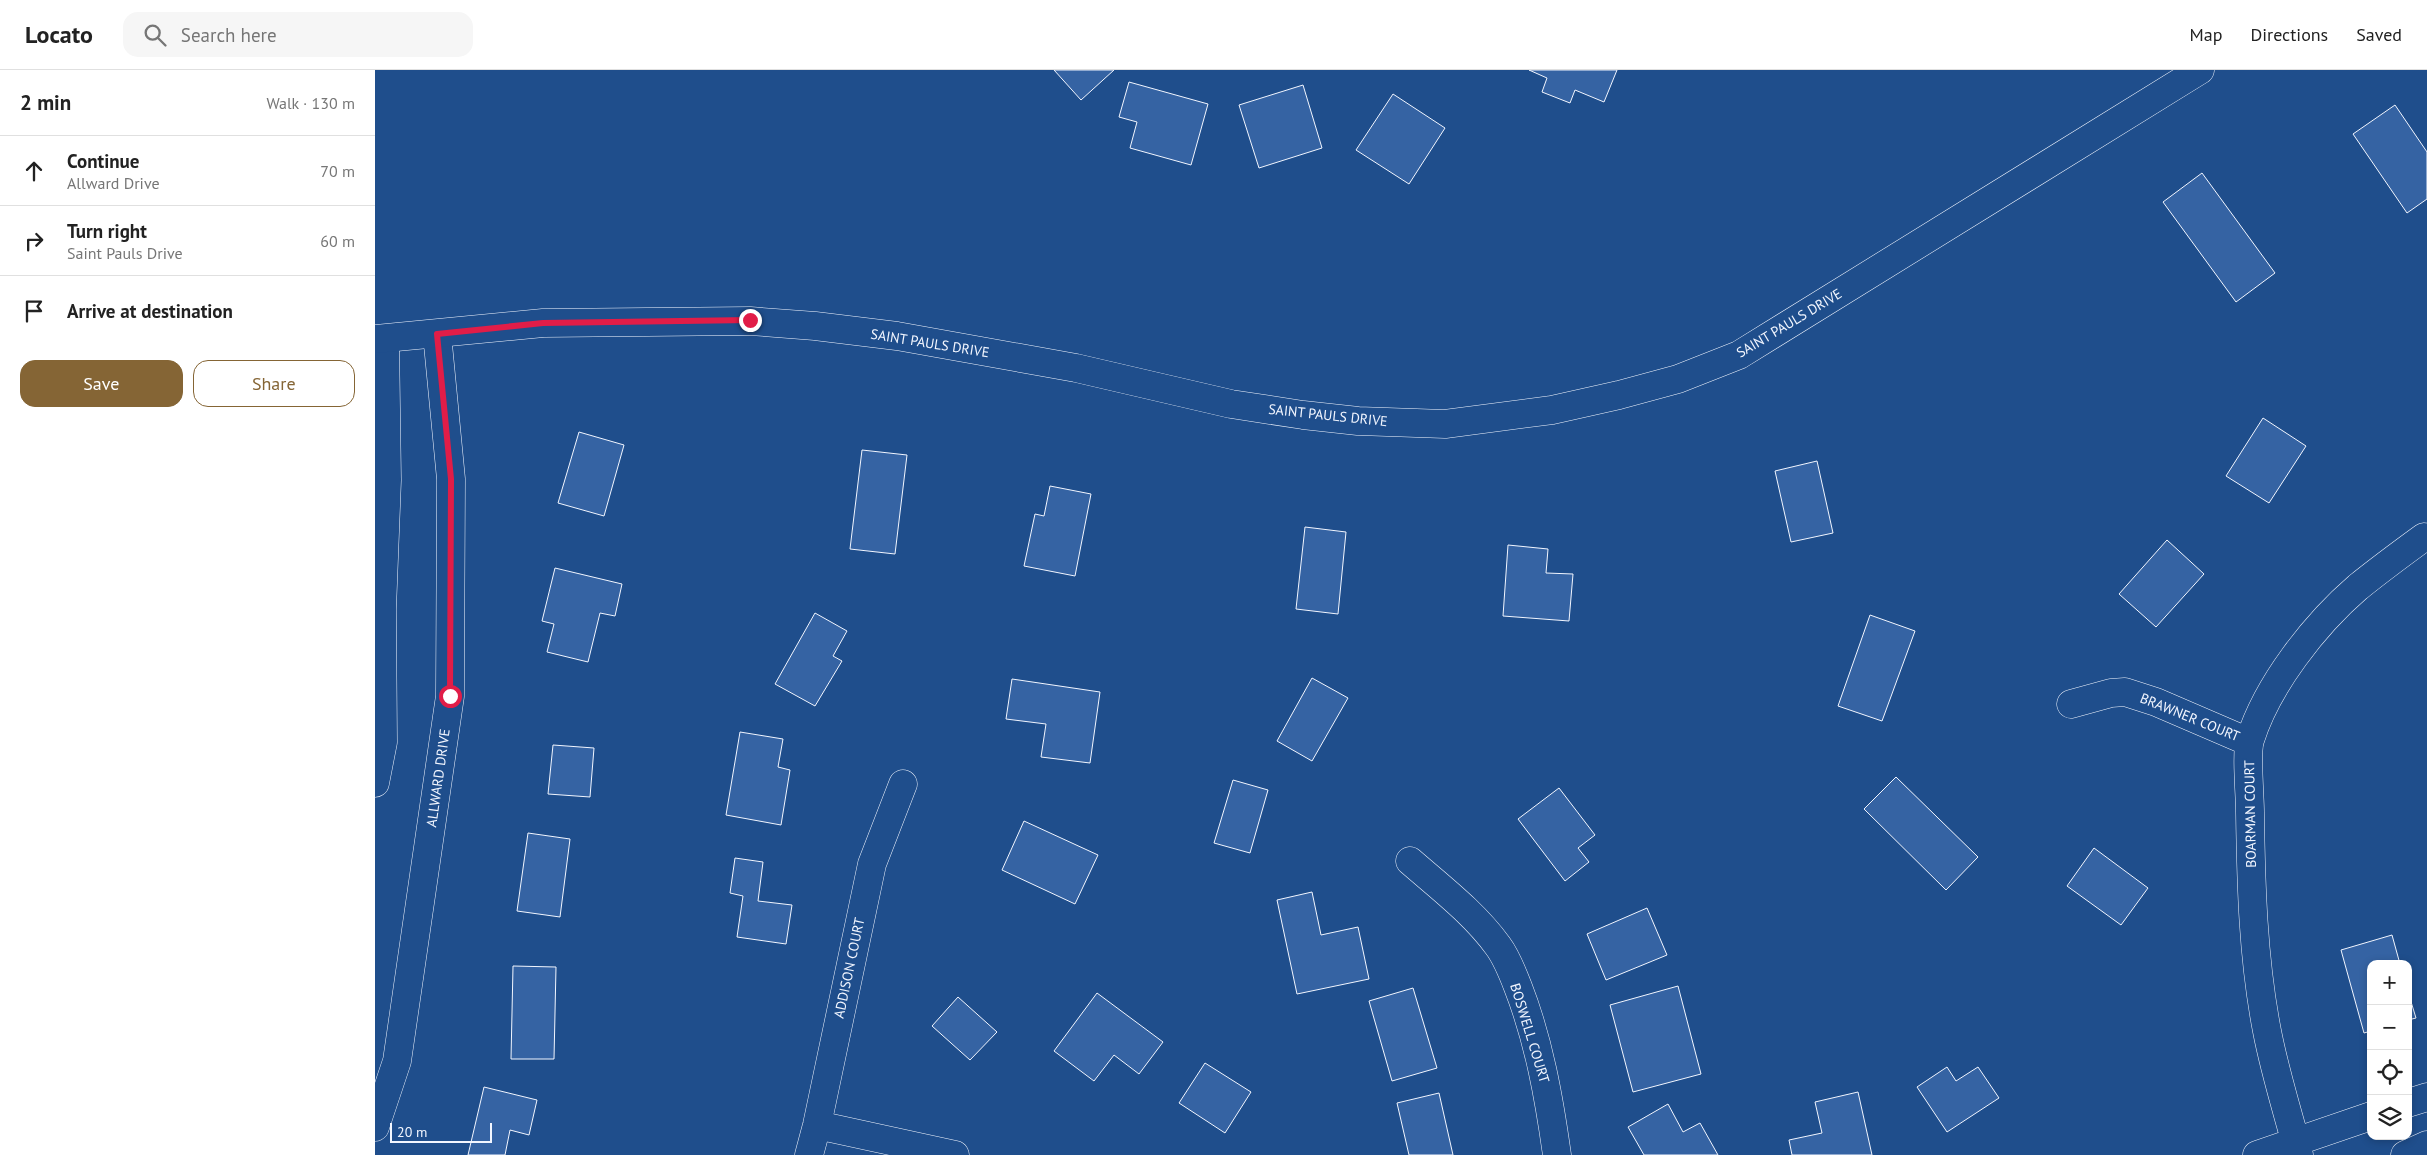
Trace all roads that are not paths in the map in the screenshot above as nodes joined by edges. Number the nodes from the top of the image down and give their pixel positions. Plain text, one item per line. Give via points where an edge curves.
1 (2200, 70) edge
2 (437, 334) junction
3 (380, 339) edge
4 (2424, 537) dead end
5 (2071, 704) dead end
6 (2249, 742) junction
7 (375, 784) edge
8 (903, 784) dead end
9 (1410, 861) dead end
10 (2427, 1097) edge
11 (2412, 1102) edge
12 (2367, 1118) edge
13 (817, 1125) junction
14 (375, 1127) edge
15 (2427, 1145) edge
16 (2298, 1149) edge
17 (809, 1155) edge
18 (955, 1155) edge
19 (1557, 1155) edge
20 (2257, 1155) edge
21 (2405, 1155) edge

1 - 2 street, SAINT PAULS DRIVE via 1739,355 1678,379 1552,410 1445,424 1303,416 1231,404 1076,368 907,338 750,320 543,323
2 - 3 street, SAINT PAULS DRIVE
2 - 14 street, ALLWARD DRIVE via 451,479 450,696 397,1062
3 - 7 street via 387,480 382,609 383,742
4 - 6 street, BOARMAN COURT via 2357,588 2315,631 2267,702
5 - 6 street, BRAWNER COURT via 2125,692
6 - 16 street, BOARMAN COURT via 2252,900 2258,962 2274,1062
8 - 13 street, ADDISON COURT via 872,864
9 - 19 street, BOSWELL COURT via 1461,905 1500,948 1525,1007 1548,1091
10 - 11 street
12 - 16 street
13 - 17 street, ADDISON COURT
13 - 18 street
15 - 21 street
16 - 20 street

